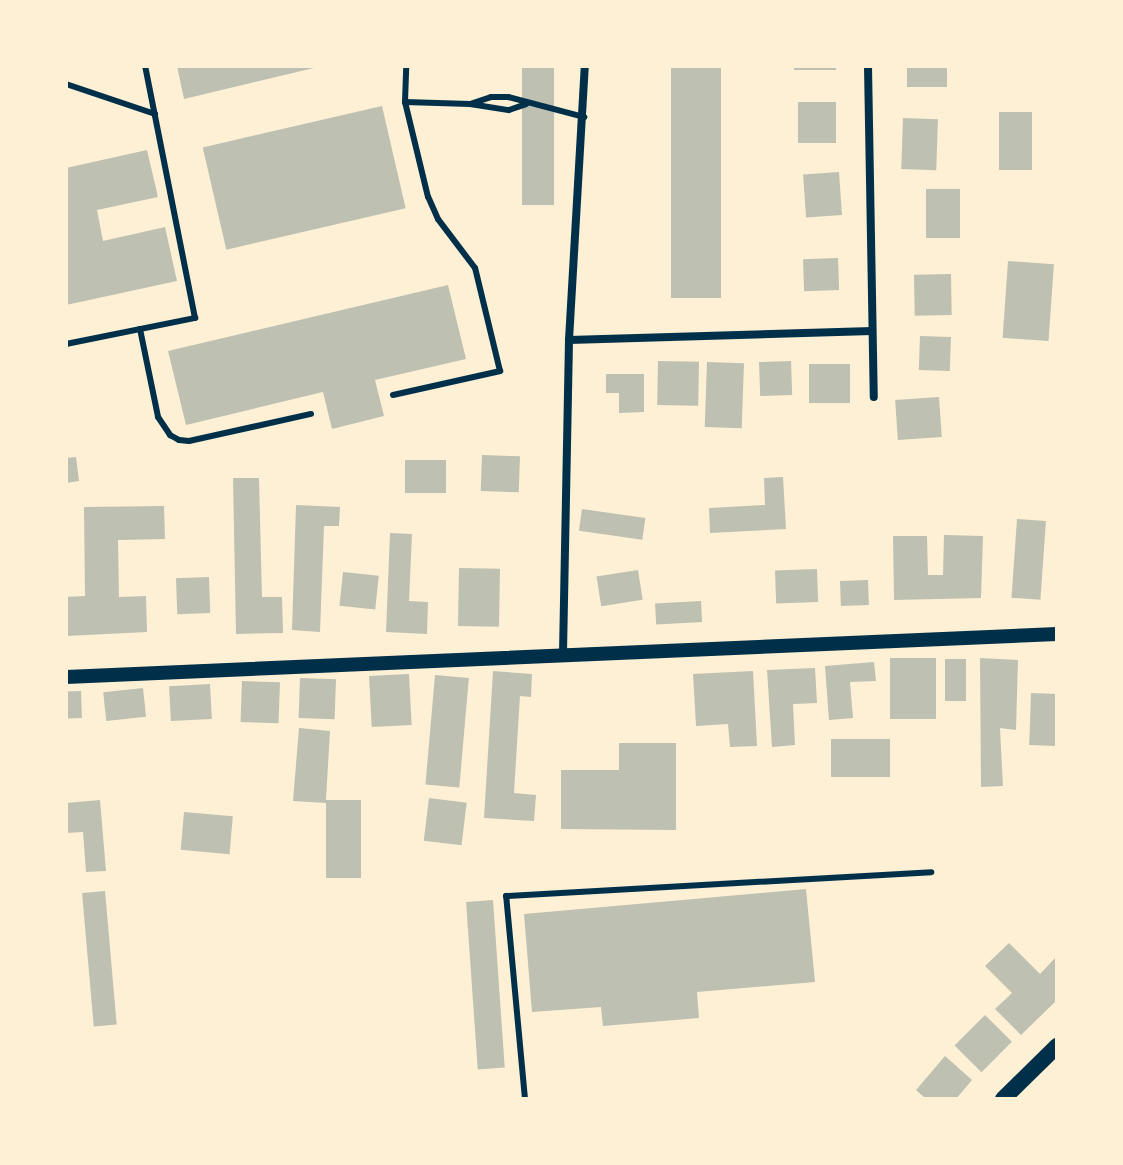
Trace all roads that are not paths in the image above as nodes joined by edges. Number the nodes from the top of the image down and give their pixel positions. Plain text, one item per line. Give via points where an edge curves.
1 (145, 66) edge
2 (406, 66) edge
3 (585, 66) edge
4 (868, 66) edge
5 (66, 84) edge
6 (405, 102) junction
7 (470, 104) junction
8 (526, 104) junction
9 (155, 114) junction
10 (584, 117) junction
11 (140, 329) junction
12 (872, 331) junction
13 (569, 340) junction
14 (66, 344) edge
15 (393, 395) dead end
16 (874, 397) dead end
17 (311, 414) dead end
18 (1057, 634) edge
19 (563, 653) junction
20 (66, 677) edge
21 (931, 872) dead end
22 (1057, 1046) edge
23 (525, 1099) edge
24 (1003, 1099) edge

1 - 9 lane
2 - 6 lane
3 - 10 street
4 - 12 street
5 - 9 lane
6 - 7 lane
6 - 15 lane via 433,210 475,268 500,371
7 - 8 lane via 509,110
7 - 8 lane via 491,97
8 - 10 lane
9 - 11 lane via 195,318
10 - 13 street
11 - 14 lane
11 - 17 lane via 158,417 179,440
12 - 13 street
12 - 16 street
13 - 19 street
18 - 19 street
19 - 20 street
21 - 23 lane via 506,896
22 - 24 main road

